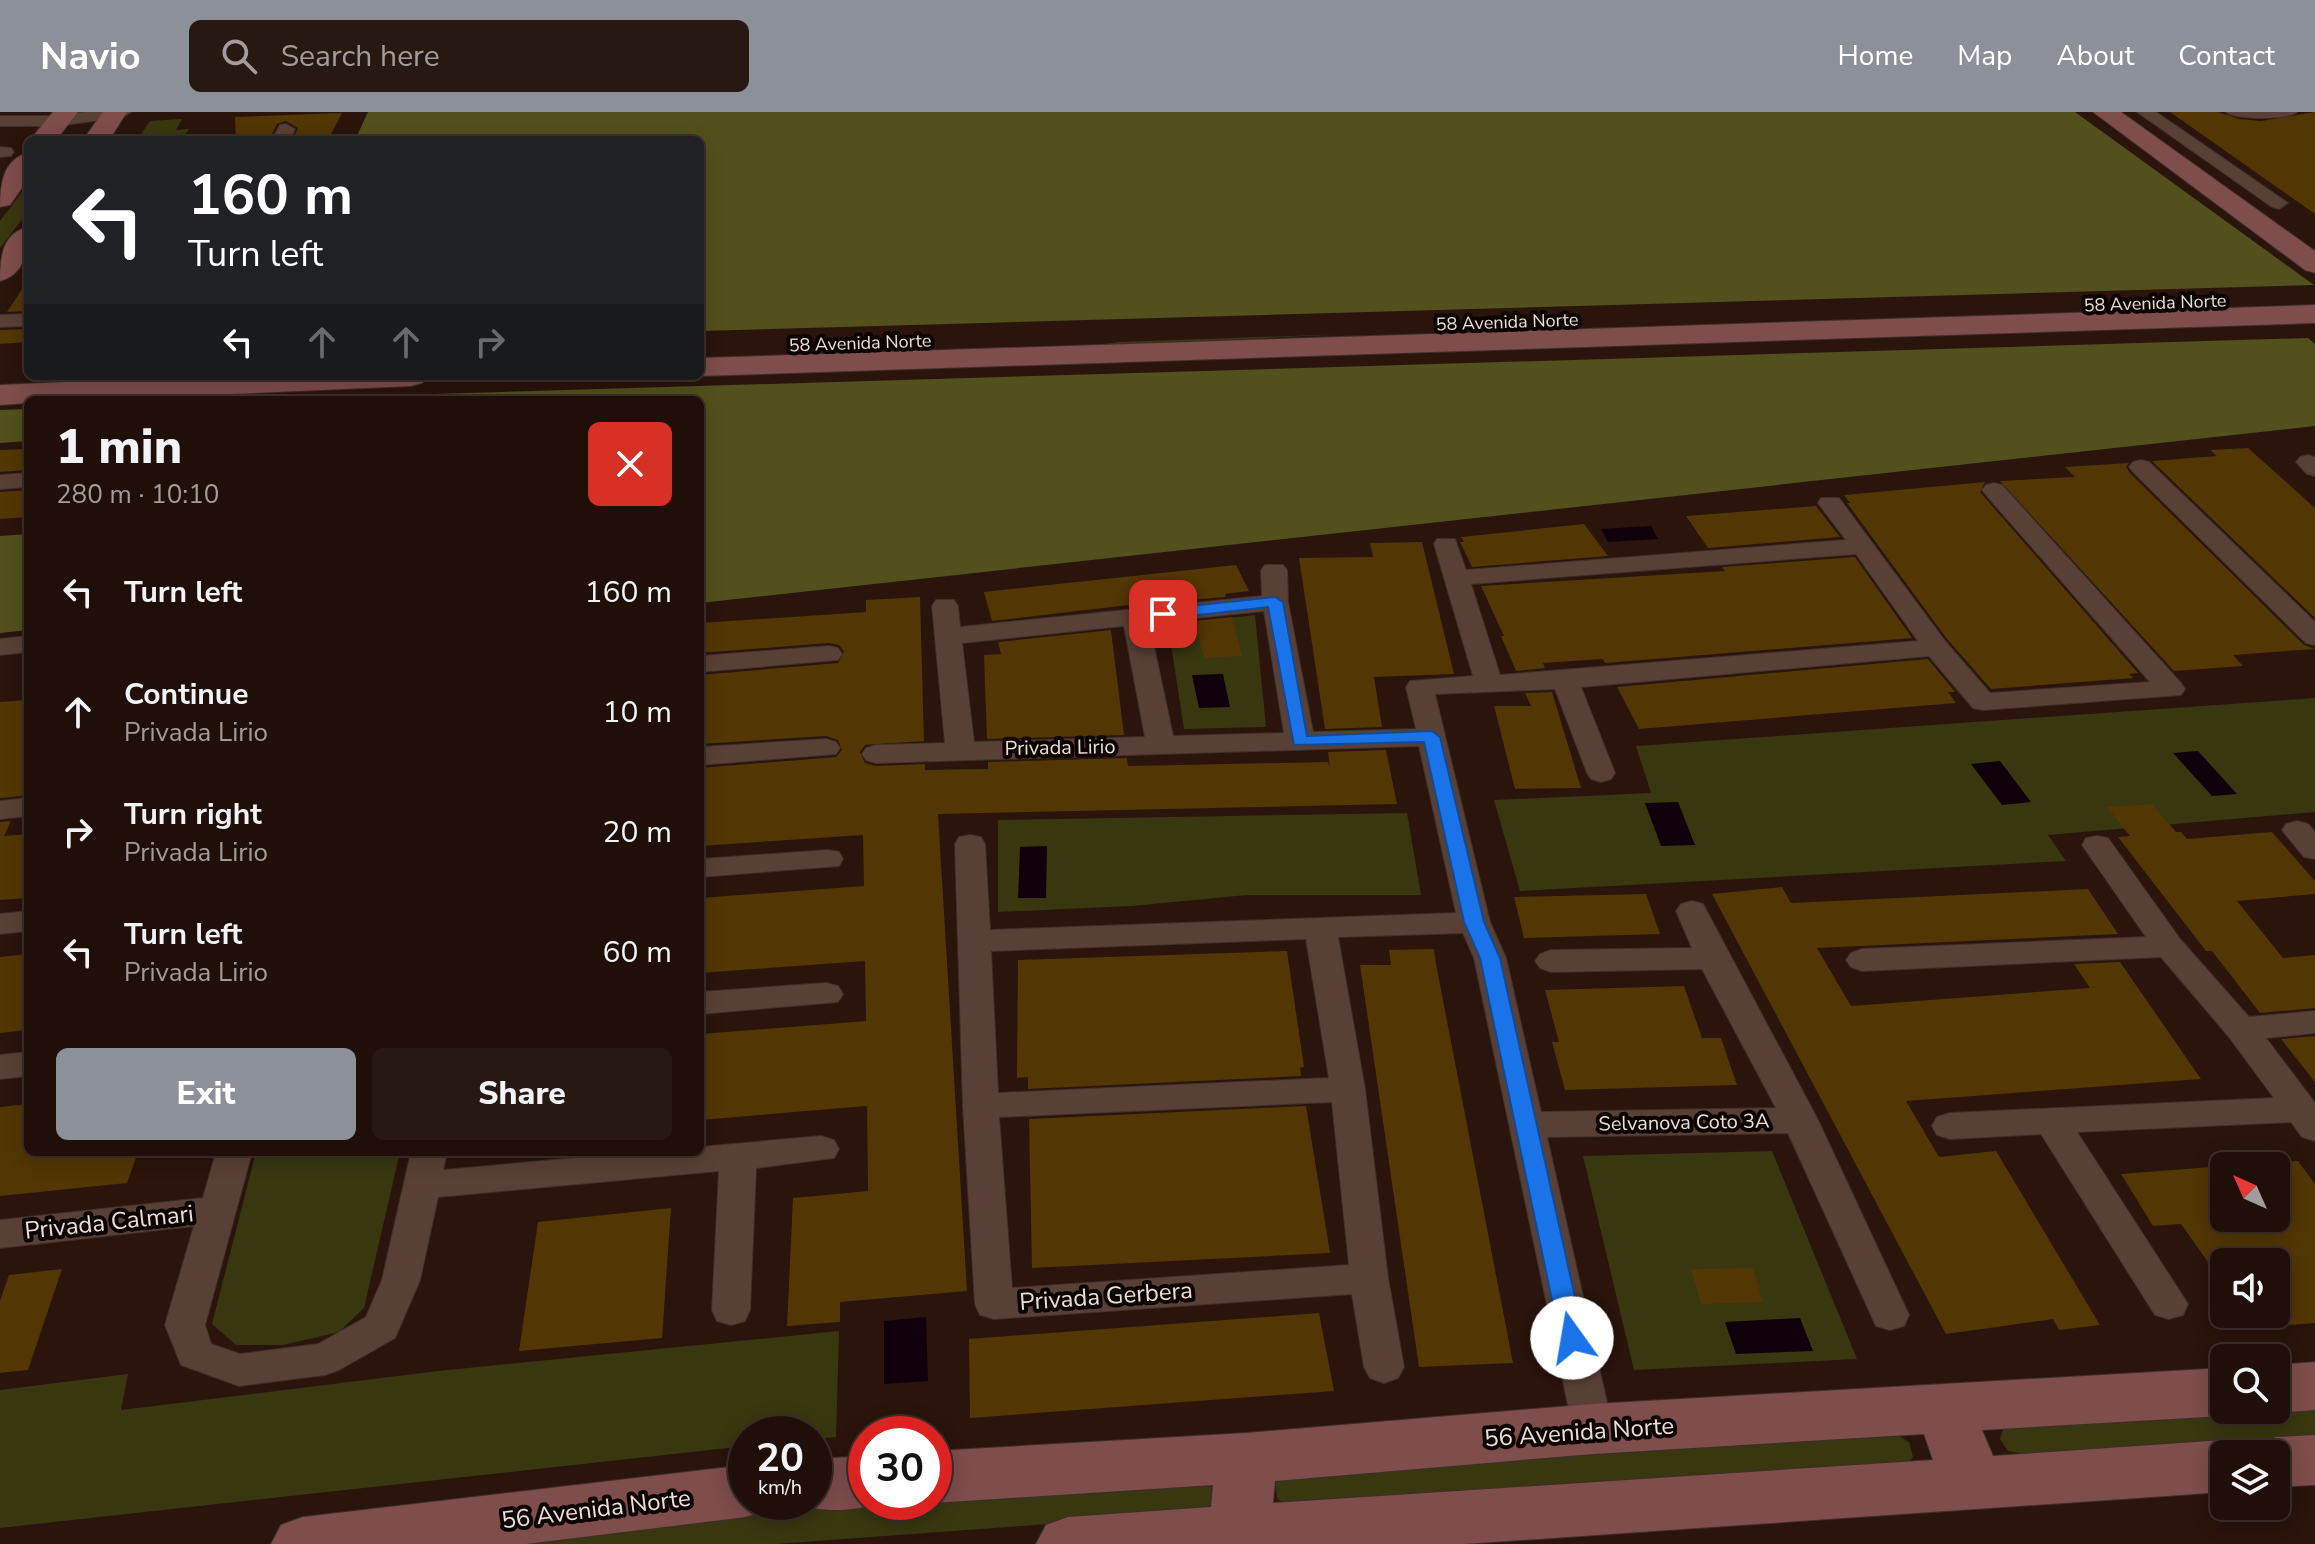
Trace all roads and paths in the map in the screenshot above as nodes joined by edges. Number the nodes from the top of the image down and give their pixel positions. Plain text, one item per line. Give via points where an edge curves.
1 (2105, 112) edge
2 (2145, 112) edge
3 (2234, 112) edge
4 (2289, 112) edge
5 (117, 113) edge
6 (0, 121) edge
7 (56, 124) edge
8 (99, 136) edge
9 (11, 155) edge
10 (0, 199) edge
11 (2279, 203) dead end
12 (24, 243) edge
13 (2315, 264) edge
14 (11, 267) edge
15 (2307, 310) edge
16 (24, 320) edge
17 (0, 321) edge
18 (704, 348) edge
19 (922, 351) junction
20 (704, 367) edge
21 (24, 373) edge
22 (0, 374) edge
23 (324, 380) edge
24 (0, 395) edge
25 (2141, 467) dead end
26 (24, 480) edge
27 (0, 482) edge
28 (1994, 490) dead end
29 (1830, 503) dead end
30 (1446, 544) dead end
31 (1863, 546) junction
32 (1274, 570) dead end
33 (1456, 578) junction
34 (1275, 602) junction
35 (945, 606) dead end
36 (1135, 617) junction
37 (950, 636) junction
38 (2315, 637) edge
39 (24, 644) edge
40 (0, 647) edge
41 (1936, 647) junction
42 (829, 654) dead end
43 (704, 664) edge
44 (1565, 680) junction
45 (1489, 685) junction
46 (1428, 723) junction
47 (1300, 741) junction
48 (1161, 745) junction
49 (826, 748) dead end
50 (960, 749) junction
51 (876, 754) dead end
52 (704, 756) edge
53 (1601, 773) dead end
54 (24, 807) edge
55 (0, 810) edge
56 (970, 844) dead end
57 (2097, 845) dead end
58 (828, 859) dead end
59 (704, 868) edge
60 (1692, 911) dead end
61 (24, 921) edge
62 (1474, 922) junction
63 (0, 924) edge
64 (1320, 926) junction
65 (975, 941) junction
66 (2169, 946) junction
67 (1713, 958) junction
68 (1862, 960) dead end
69 (1551, 961) dead end
70 (826, 994) dead end
71 (704, 1003) edge
72 (2315, 1022) edge
73 (2241, 1029) junction
74 (24, 1064) edge
75 (0, 1067) edge
76 (1348, 1089) junction
77 (981, 1106) junction
78 (2308, 1118) edge
79 (1800, 1120) junction
80 (2052, 1123) junction
81 (1525, 1125) junction
82 (1950, 1126) dead end
83 (821, 1149) dead end
84 (233, 1156) edge
85 (738, 1156) junction
86 (425, 1169) edge
87 (218, 1210) junction
88 (0, 1234) edge
89 (1369, 1278) junction
90 (2169, 1304) dead end
91 (731, 1310) dead end
92 (1890, 1315) dead end
93 (1384, 1367) dead end
94 (2315, 1386) edge
95 (2290, 1388) edge
96 (2210, 1393) edge
97 (1944, 1409) junction
98 (1593, 1429) junction
99 (1246, 1458) junction
100 (2315, 1460) edge
101 (2290, 1461) edge
102 (2210, 1467) edge
103 (952, 1476) edge
104 (1972, 1481) junction
105 (728, 1493) edge
106 (1241, 1539) edge
107 (303, 1544) edge
108 (1068, 1544) edge

1 - 13 main road
2 - 11 street
3 - 4 street
5 - 7 street
5 - 8 main road
6 - 7 street
9 - 10 main road
12 - 14 main road
15 - 19 main road, 58 Avenida Norte
16 - 17 street
18 - 19 main road, 58 Avenida Norte
19 - 20 main road, 58 Avenida Norte
21 - 22 main road
23 - 24 main road
25 - 38 street
26 - 27 street
28 - 41 street via 2171,689 1983,702
29 - 31 street
30 - 33 street
31 - 33 street
31 - 41 street
32 - 34 street
33 - 45 street
34 - 36 street
34 - 47 street
35 - 37 street
36 - 37 street
36 - 48 street
37 - 50 street
39 - 40 street
41 - 44 street
42 - 43 street
44 - 45 street
44 - 53 street
45 - 46 street via 1420,687
46 - 47 street, Privada Lirio via 1391,738
46 - 62 street
47 - 48 street, Privada Lirio
48 - 50 street, Privada Lirio
49 - 52 street
50 - 51 street, Privada Lirio
54 - 55 street
56 - 65 street, Privada Gerbera
57 - 66 street
58 - 59 street
60 - 67 street, Selvanova Coto 3A
61 - 63 street
62 - 64 street
62 - 81 street via 1490,958
64 - 65 street
64 - 76 street
65 - 77 street, Privada Gerbera
66 - 68 street
66 - 73 street
67 - 69 street
67 - 79 street, Selvanova Coto 3A
70 - 71 street
72 - 73 street
73 - 78 street
74 - 75 street
76 - 77 street
76 - 89 street
77 - 89 street, Privada Gerbera via 994,1304
78 - 80 street
79 - 81 street, Selvanova Coto 3A
79 - 92 street, Selvanova Coto 3A
80 - 82 street
80 - 90 street
81 - 98 street
83 - 85 street
84 - 87 street
85 - 86 street
85 - 91 street
86 - 87 street via 401,1280 381,1327 325,1359 239,1370 195,1354 185,1325
87 - 88 street, Privada Calmari
89 - 93 street
94 - 95 main road
96 - 97 main road, 56 Avenida Norte
97 - 98 main road, 56 Avenida Norte
97 - 104 main road
98 - 99 main road, 56 Avenida Norte
99 - 103 main road, 56 Avenida Norte
99 - 106 main road
100 - 101 main road
102 - 104 main road
104 - 106 main road
105 - 107 main road, 56 Avenida Norte
106 - 108 main road

